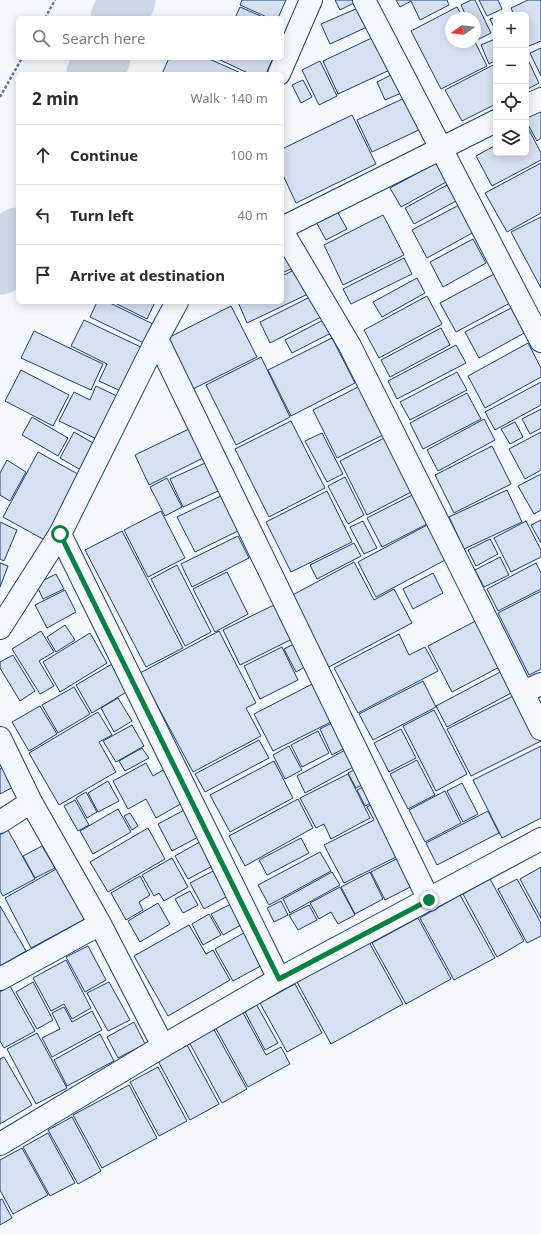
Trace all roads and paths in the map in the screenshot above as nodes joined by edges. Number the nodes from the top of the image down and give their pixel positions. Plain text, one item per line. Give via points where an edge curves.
1 (55, 0) edge
2 (311, 0) edge
3 (364, 0) edge
4 (46, 16) edge
5 (21, 60) edge
6 (280, 72) edge
7 (0, 97) edge
8 (541, 99) edge
9 (529, 105) edge
10 (493, 122) edge
11 (442, 148) junction
12 (284, 229) edge
13 (284, 233) edge
14 (176, 304) edge
15 (157, 339) junction
16 (541, 341) edge
17 (60, 534) junction
18 (0, 628) edge
19 (532, 688) edge
20 (541, 729) edge
21 (0, 738) edge
22 (31, 802) junction
23 (0, 822) edge
24 (541, 839) edge
25 (429, 900) junction
26 (100, 924) junction
27 (279, 979) junction
28 (0, 980) edge
29 (163, 1046) junction
30 (0, 1144) edge

1 - 4 path
2 - 6 street
3 - 11 street
5 - 7 path
8 - 9 street
10 - 11 street
11 - 12 street
11 - 16 street
13 - 19 street via 350,346
14 - 15 street
15 - 17 street
15 - 25 street
17 - 18 street
17 - 27 street
19 - 20 street
21 - 22 street
22 - 23 street
22 - 26 street
24 - 25 street
25 - 27 street
26 - 28 street
26 - 29 street
27 - 29 street
29 - 30 street

